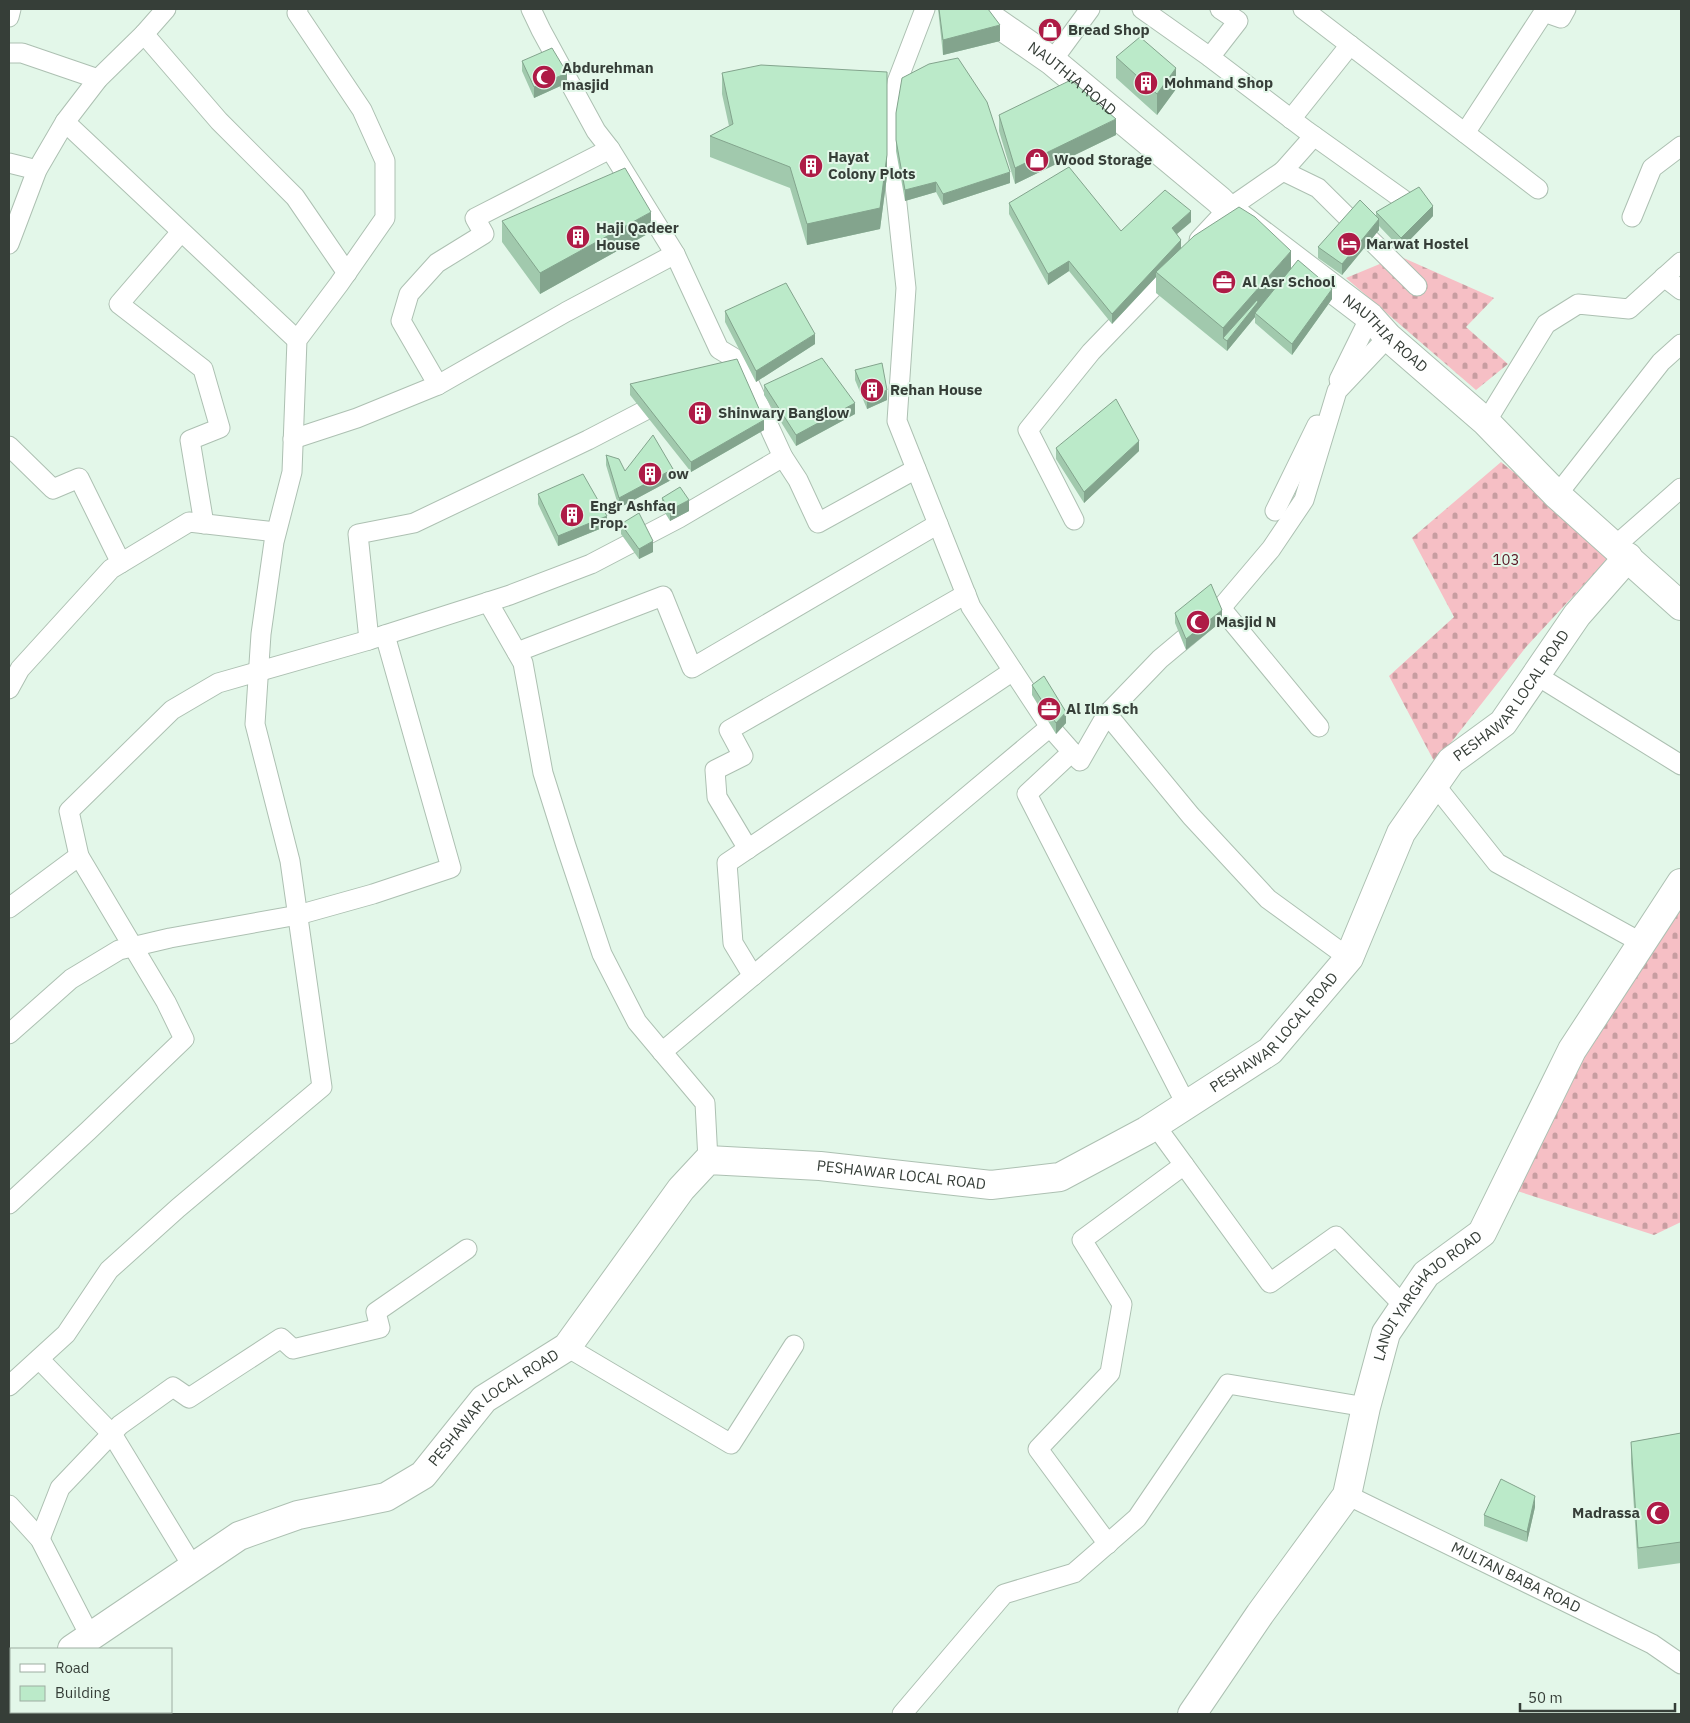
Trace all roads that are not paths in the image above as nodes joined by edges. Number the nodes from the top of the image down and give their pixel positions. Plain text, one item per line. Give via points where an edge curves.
1 (11, 9) edge
2 (166, 9) edge
3 (298, 9) edge
4 (532, 9) edge
5 (925, 9) edge
6 (977, 9) edge
7 (1090, 9) edge
8 (1142, 9) edge
9 (1220, 9) edge
10 (1303, 9) edge
11 (1566, 9) edge
12 (9, 17) edge
13 (144, 34) junction
14 (1350, 45) junction
15 (9, 53) edge
16 (1210, 57) junction
17 (1052, 62) junction
18 (98, 79) junction
19 (1291, 119) junction
20 (65, 122) junction
21 (1465, 133) junction
22 (1314, 136) junction
23 (1681, 146) edge
24 (610, 149) junction
25 (9, 164) edge
26 (37, 170) junction
27 (1283, 171) junction
28 (1538, 189) dead end
29 (1228, 210) junction
30 (1424, 215) edge
31 (1632, 217) dead end
32 (181, 232) junction
33 (9, 244) edge
34 (676, 254) junction
35 (1681, 262) edge
36 (347, 272) junction
37 (1664, 277) junction
38 (1417, 286) dead end
39 (1681, 290) edge
40 (1379, 327) junction
41 (297, 340) junction
42 (1681, 344) edge
43 (739, 361) junction
44 (722, 370) edge
45 (438, 385) junction
46 (680, 392) edge
47 (1486, 422) junction
48 (293, 439) junction
49 (9, 446) edge
50 (783, 456) junction
51 (916, 469) junction
52 (1681, 488) edge
53 (1557, 495) junction
54 (1275, 511) dead end
55 (1074, 520) dead end
56 (204, 524) junction
57 (938, 524) junction
58 (276, 532) junction
59 (1621, 551) junction
60 (122, 563) junction
61 (966, 594) junction
62 (488, 602) junction
63 (1681, 606) edge
64 (1221, 608) junction
65 (377, 638) junction
66 (517, 652) junction
67 (259, 671) junction
68 (1013, 671) junction
69 (1536, 675) junction
70 (9, 689) edge
71 (1107, 714) junction
72 (1050, 726) junction
73 (1319, 726) dead end
74 (1072, 752) junction
75 (1681, 765) edge
76 (1435, 785) junction
77 (748, 849) junction
78 (79, 856) junction
79 (1681, 883) edge
80 (9, 908) edge
81 (298, 915) junction
82 (1642, 943) junction
83 (134, 946) junction
84 (1349, 958) junction
85 (753, 976) junction
86 (9, 1034) edge
87 (662, 1052) junction
88 (1186, 1104) junction
89 (1155, 1125) junction
90 (708, 1160) junction
91 (1184, 1165) junction
92 (9, 1204) edge
93 (467, 1249) dead end
94 (1404, 1306) junction
95 (794, 1345) dead end
96 (567, 1347) junction
97 (39, 1359) junction
98 (9, 1386) edge
99 (1366, 1407) junction
100 (112, 1434) junction
101 (1347, 1495) junction
102 (9, 1505) edge
103 (40, 1538) junction
104 (1108, 1544) junction
105 (193, 1567) junction
106 (81, 1643) edge
107 (1681, 1664) edge
108 (902, 1714) edge
109 (1192, 1714) edge

1 - 12 street
2 - 13 street
3 - 36 street via 297,14 362,110 386,161 385,218
4 - 24 street via 596,131
5 - 51 street via 897,82 891,148 906,288 897,420
6 - 17 street, NAUTHIA ROAD
7 - 17 street
8 - 16 street
9 - 16 street via 1238,21
10 - 14 street
11 - 21 street via 1561,18 1544,12
13 - 18 street
13 - 36 street via 219,121 295,198
14 - 19 street
14 - 21 street
15 - 18 street via 22,53
16 - 19 street
17 - 29 street, NAUTHIA ROAD
18 - 20 street
19 - 22 street
20 - 26 street
20 - 32 street
21 - 28 street
22 - 27 street
22 - 30 street
23 - 31 street via 1652,168
24 - 34 street
24 - 45 street via 475,218 484,234 437,263 409,294 401,321
25 - 26 street
26 - 33 street
27 - 29 street
27 - 38 street via 1318,188
29 - 40 street, NAUTHIA ROAD
29 - 55 street via 1091,352 1028,430
32 - 41 street
32 - 56 street via 119,304 203,369 220,428 190,440
34 - 43 street via 719,349
34 - 45 street
35 - 37 street
36 - 41 street
37 - 39 street
37 - 47 street via 1629,309 1578,304 1546,324
40 - 47 street, NAUTHIA ROAD
40 - 54 street
40 - 64 street via 1337,391 1304,500 1270,549
41 - 48 street
42 - 53 street via 1661,362
43 - 44 street
43 - 50 street
45 - 48 street via 357,418
46 - 65 street via 414,523 358,534
47 - 53 street, NAUTHIA ROAD
48 - 58 street via 292,472
49 - 60 street via 53,489 79,478
50 - 51 street via 818,523
50 - 62 street via 679,518 591,564
51 - 57 street
52 - 59 street
53 - 59 street, NAUTHIA ROAD
56 - 58 street
56 - 60 street via 189,522
57 - 61 street
57 - 66 street via 692,668 663,596
58 - 67 street via 261,634
59 - 63 street, NAUTHIA ROAD
59 - 69 street, PESHAWAR LOCAL ROAD
60 - 70 street via 111,569 20,669
61 - 68 street via 971,607
61 - 77 street via 729,730 743,756 715,770 717,797
62 - 65 street
62 - 66 street
64 - 71 street via 1160,659
64 - 73 street
65 - 67 street
65 - 81 street via 451,868
66 - 87 street via 523,663 543,774 602,954 637,1022
67 - 78 street via 218,683 172,710 69,811
67 - 81 street via 255,724 290,861
68 - 72 street
68 - 77 street
69 - 75 street
69 - 76 street, PESHAWAR LOCAL ROAD via 1504,723 1452,762
71 - 74 street via 1080,762
71 - 84 street via 1192,816 1268,899
72 - 74 street
72 - 85 street
74 - 88 street via 1026,794
76 - 82 street via 1498,863
76 - 84 street, PESHAWAR LOCAL ROAD via 1401,833
77 - 85 street via 727,863 733,943
78 - 80 street
78 - 83 street
79 - 82 street, LANDI YARGHAJO ROAD
81 - 83 street
81 - 97 street via 322,1087 109,1270 66,1334
82 - 94 street, LANDI YARGHAJO ROAD via 1572,1050 1482,1233 1426,1274
83 - 86 street via 119,950 71,979
83 - 92 street via 184,1039
84 - 88 street, PESHAWAR LOCAL ROAD via 1270,1051
85 - 87 street
87 - 90 street via 705,1103
88 - 89 street, PESHAWAR LOCAL ROAD
89 - 90 street, PESHAWAR LOCAL ROAD via 1060,1177 991,1185 820,1166
89 - 91 street
90 - 96 street, PESHAWAR LOCAL ROAD via 681,1189
91 - 94 street via 1270,1283 1336,1236
91 - 104 street via 1082,1240 1122,1304 1110,1373 1038,1449
93 - 100 street via 376,1312 380,1328 293,1349 281,1338 189,1398 173,1387
94 - 99 street, LANDI YARGHAJO ROAD via 1386,1333
95 - 96 street via 731,1444
96 - 105 street, PESHAWAR LOCAL ROAD via 484,1399 423,1475 386,1498 298,1515 239,1536
97 - 98 street
97 - 100 street
99 - 101 street, LANDI YARGHAJO ROAD
99 - 104 street via 1228,1384 1137,1518
100 - 103 street via 60,1488
100 - 105 street
101 - 107 street, MULTAN BABA ROAD via 1652,1644
101 - 109 street, LANDI YARGHAJO ROAD
102 - 103 street
103 - 106 street
104 - 108 street via 1074,1573 1004,1594
105 - 106 street, PESHAWAR LOCAL ROAD

